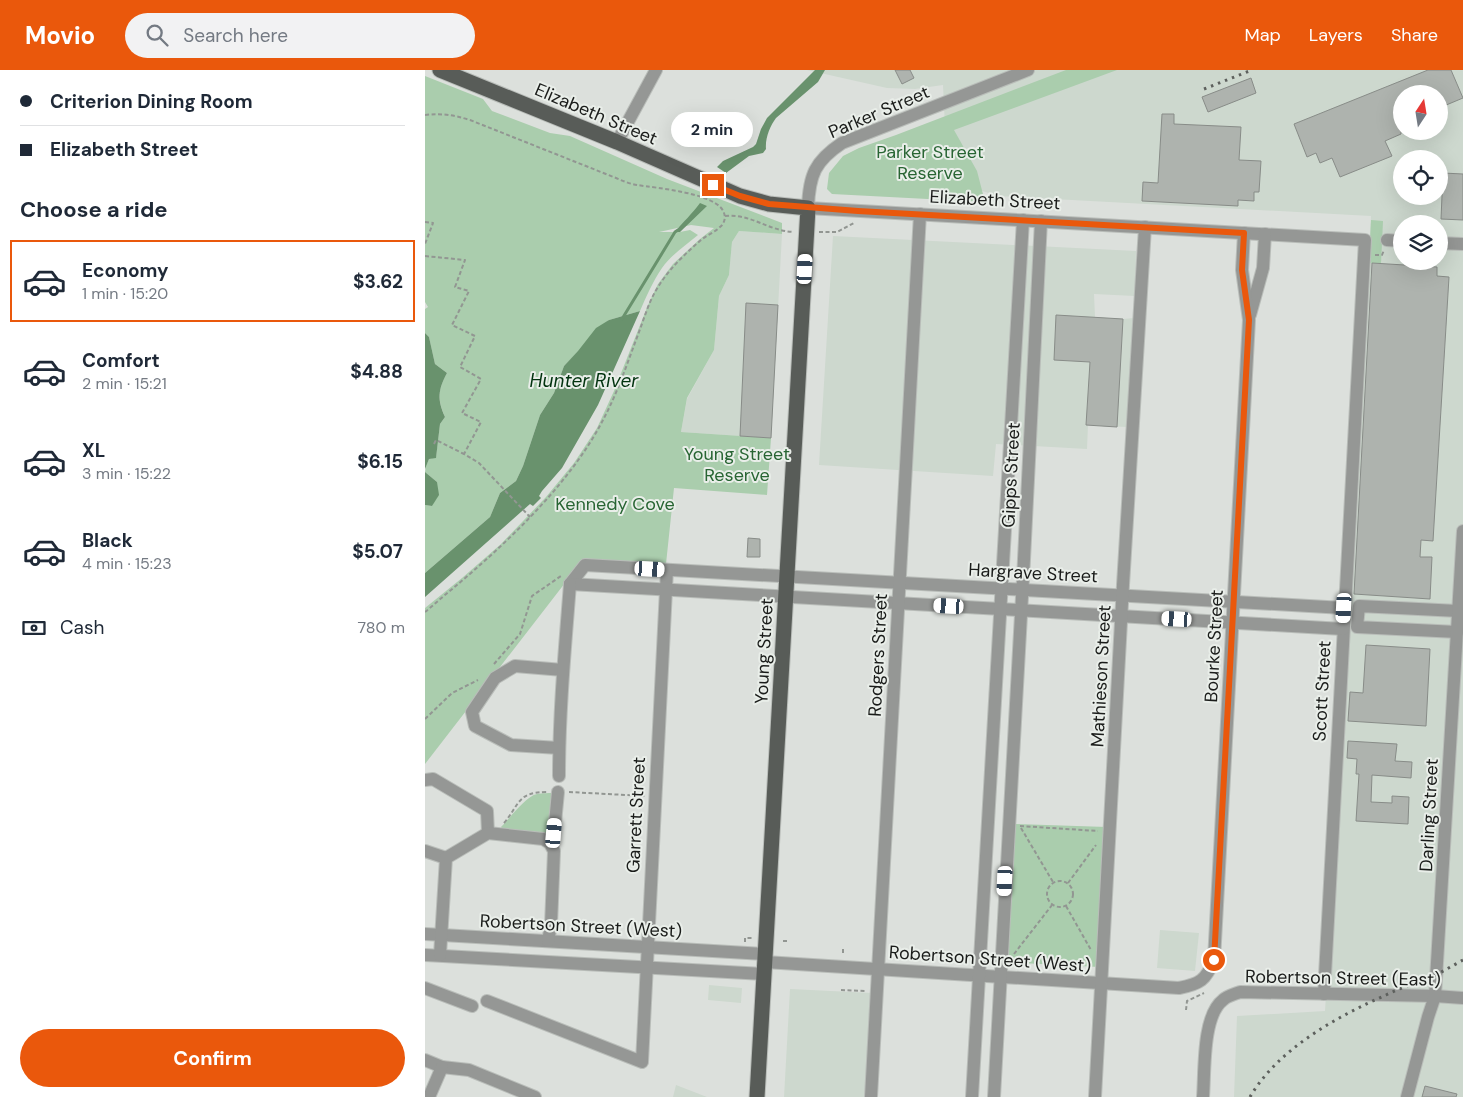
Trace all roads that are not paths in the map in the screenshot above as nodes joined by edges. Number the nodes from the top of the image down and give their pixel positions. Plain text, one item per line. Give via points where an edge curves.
1 (440, 70) edge
2 (656, 70) edge
3 (1028, 70) edge
4 (617, 142) junction
5 (808, 208) junction
6 (920, 214) junction
7 (1023, 220) junction
8 (1041, 221) junction
9 (1145, 227) junction
10 (1244, 233) junction
11 (1265, 234) junction
12 (1365, 240) joint
13 (1387, 240) dead end
14 (1393, 240) edge
15 (1448, 243) edge
16 (1463, 244) edge
17 (1249, 320) junction
18 (1463, 531) edge
19 (667, 570) junction
20 (719, 573) junction
21 (787, 577) junction
22 (899, 583) junction
23 (570, 584) junction
24 (1001, 588) junction
25 (666, 589) junction
26 (1022, 590) junction
27 (719, 592) junction
28 (1123, 595) junction
29 (786, 596) junction
30 (1234, 602) junction
31 (899, 603) junction
32 (1344, 608) junction
33 (1000, 609) junction
34 (1021, 610) junction
35 (1122, 616) junction
36 (1233, 622) junction
37 (1459, 622) edge
38 (1343, 629) junction
39 (563, 670) junction
40 (993, 730) junction
41 (1014, 731) junction
42 (559, 748) junction
43 (559, 776) dead end
44 (425, 780) edge
45 (558, 792) dead end
46 (488, 833) junction
47 (987, 842) junction
48 (551, 843) junction
49 (1008, 844) junction
50 (425, 851) edge
51 (447, 858) junction
52 (425, 934) edge
53 (440, 935) junction
54 (548, 941) junction
55 (647, 947) junction
56 (425, 955) edge
57 (439, 956) junction
58 (765, 963) junction
59 (646, 968) junction
60 (878, 969) junction
61 (1209, 973) joint
62 (979, 976) junction
63 (1000, 977) junction
64 (1102, 983) junction
65 (425, 988) edge
66 (1323, 994) junction
67 (1435, 996) junction
68 (1463, 998) edge
69 (487, 1002) dead end
70 (472, 1006) dead end
71 (425, 1060) edge
72 (442, 1067) junction
73 (972, 1095) edge
74 (994, 1096) edge
75 (429, 1097) edge
76 (535, 1097) edge
77 (757, 1097) edge
78 (871, 1097) edge
79 (1095, 1097) edge
80 (1203, 1097) edge
81 (1407, 1097) edge

1 - 4 main road, Elizabeth Street
2 - 4 street
3 - 5 street, Parker Street via 835,148 819,161 808,193
4 - 5 main road, Elizabeth Street via 740,196 769,204
5 - 6 street, Elizabeth Street
5 - 21 main road, Young Street
6 - 7 street, Elizabeth Street
6 - 22 street, Rodgers Street
7 - 8 street, Elizabeth Street
7 - 24 street, Gipps Street
8 - 9 street, Elizabeth Street
8 - 26 street, Gipps Street
9 - 10 street, Elizabeth Street
9 - 28 street, Mathieson Street
10 - 11 street, Elizabeth Street
10 - 17 street, Bourke Street via 1242,270
11 - 12 street, Elizabeth Street
11 - 17 street, Bourke Street via 1263,268
12 - 32 street, Scott Street
13 - 14 street
15 - 16 street
17 - 30 street, Bourke Street
18 - 37 street, Darling Street
19 - 20 street, Hargrave Street
19 - 23 street, Hargrave Street via 585,565
19 - 25 street, Garrett Street
20 - 21 street, Hargrave Street
20 - 27 street
21 - 22 street, Hargrave Street
21 - 29 main road, Young Street
22 - 24 street, Hargrave Street
22 - 31 street, Rodgers Street
23 - 25 street
23 - 39 street
24 - 26 street, Hargrave Street
24 - 33 street, Gipps Street
25 - 27 street
25 - 55 street, Garrett Street
26 - 28 street, Hargrave Street
26 - 34 street, Gipps Street
27 - 29 street
28 - 30 street, Hargrave Street
28 - 35 street, Mathieson Street
29 - 31 street
29 - 58 main road, Young Street
30 - 32 street, Hargrave Street
30 - 36 street, Bourke Street
31 - 33 street
31 - 60 street, Rodgers Street
32 - 38 street, Scott Street
33 - 34 street
33 - 40 street, Gipps Street
34 - 35 street
34 - 41 street, Gipps Street
35 - 36 street
35 - 64 street, Mathieson Street
36 - 38 street
36 - 61 street, Bourke Street via 1214,960
37 - 37 street via 1357,627 1359,606
37 - 67 street, Darling Street
38 - 66 street, Scott Street
39 - 42 street
39 - 42 street via 515,666 495,678 472,712 475,726 511,745
40 - 41 street
40 - 47 street, Gipps Street
41 - 49 street, Gipps Street
42 - 43 street
44 - 46 street via 433,779 487,811
45 - 48 street
46 - 48 street via 543,839
46 - 51 street
47 - 49 street
47 - 62 street, Gipps Street
48 - 54 street via 554,851
49 - 63 street, Gipps Street
50 - 51 street
51 - 53 street
52 - 53 street, Robertson Street (West)
53 - 54 street, Robertson Street (West)
53 - 57 street
54 - 55 street, Robertson Street (West)
55 - 58 street, Robertson Street (West)
55 - 59 street, Garrett Street
56 - 57 street, Robertson Street (West)
57 - 59 street, Robertson Street (West)
58 - 59 street, Robertson Street (West)
58 - 60 street, Robertson Street (West)
58 - 77 main road, Young Street
59 - 69 street, Garrett Street via 642,1062
60 - 62 street, Robertson Street (West)
60 - 78 street, Rodgers Street
61 - 64 street, Robertson Street (West) via 1193,985 1179,988
62 - 63 street, Robertson Street (West)
62 - 73 street, Gipps Street
63 - 64 street, Robertson Street (West)
63 - 74 street, Gipps Street
64 - 79 street, Mathieson Street
65 - 70 street
66 - 67 street, Robertson Street (East)
66 - 80 street, Robertson Street (East) via 1241,992 1224,999 1210,1018
67 - 68 street, Robertson Street (East)
67 - 81 street, Darling Street
71 - 72 street
72 - 75 street
72 - 76 street via 469,1070
73 - 74 street, Gipps Street

